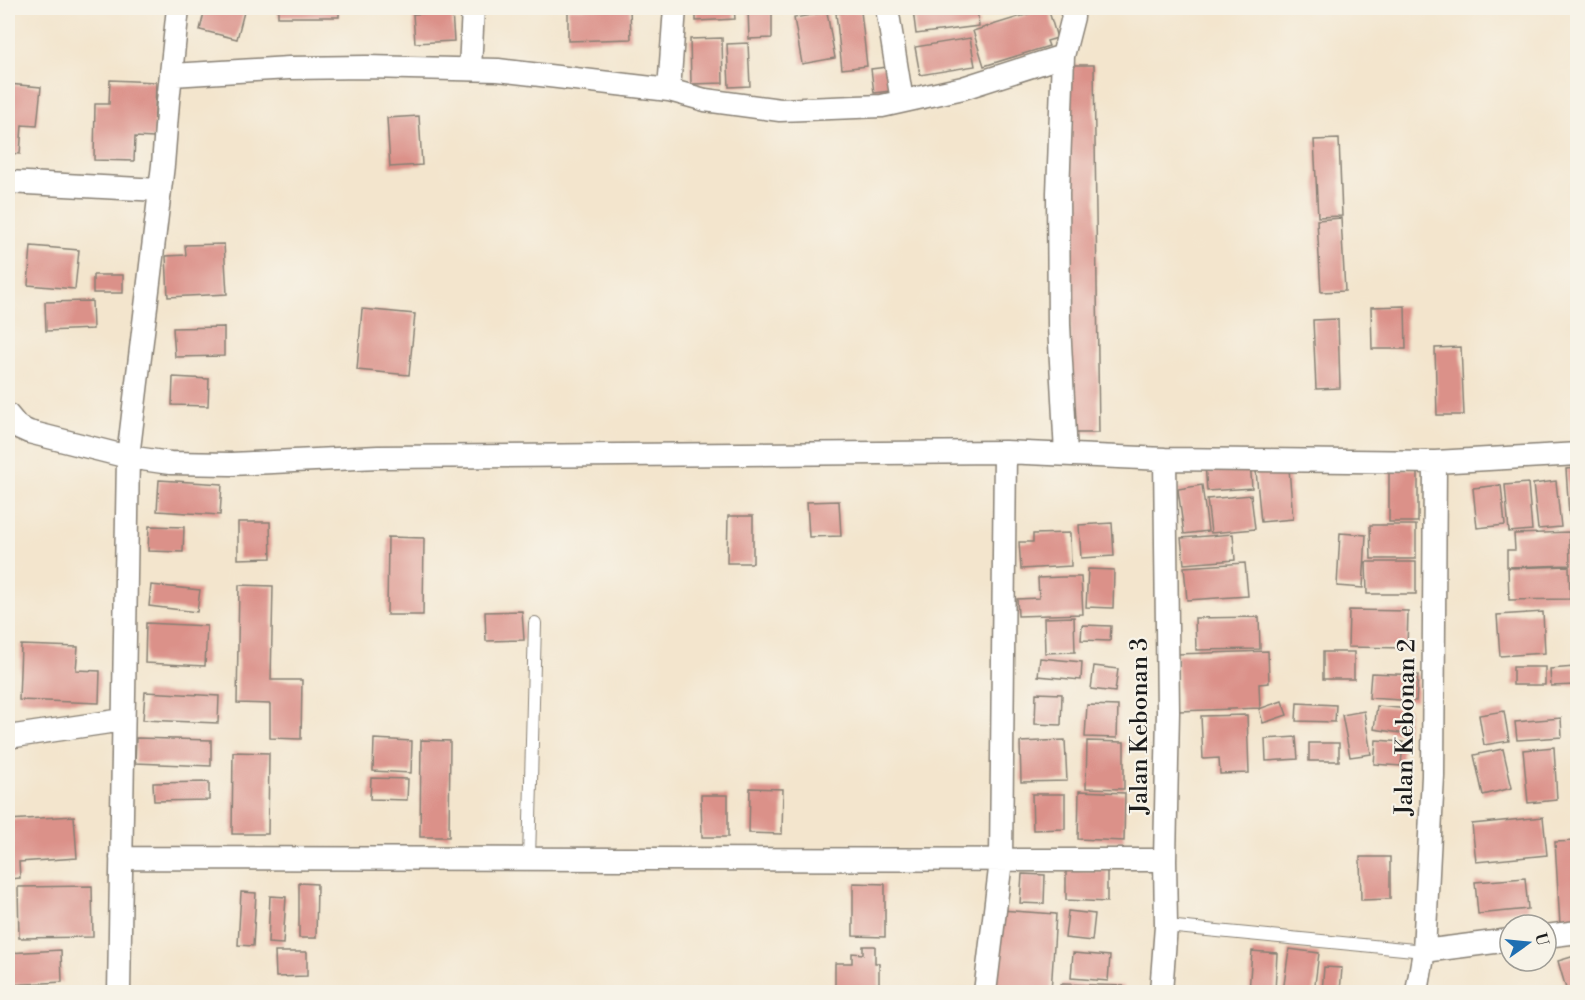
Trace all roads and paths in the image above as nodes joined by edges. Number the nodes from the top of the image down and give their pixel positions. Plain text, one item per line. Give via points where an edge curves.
1 (178, 8) edge
2 (473, 8) edge
3 (675, 8) edge
4 (887, 8) edge
5 (1071, 8) edge
6 (1063, 56) junction
7 (470, 69) junction
8 (172, 75) junction
9 (669, 90) junction
10 (902, 101) junction
11 (8, 182) edge
12 (159, 190) junction
13 (8, 415) edge
14 (1005, 452) junction
15 (1066, 454) junction
16 (1578, 454) edge
17 (128, 457) junction
18 (1165, 459) junction
19 (1436, 462) junction
20 (535, 623) dead end
21 (123, 720) junction
22 (8, 737) edge
23 (121, 858) junction
24 (530, 860) junction
25 (1165, 860) junction
26 (1001, 861) junction
27 (1166, 926) junction
28 (1578, 932) edge
29 (1558, 934) edge
30 (1498, 942) edge
31 (1424, 951) junction
32 (119, 993) edge
33 (985, 993) edge
34 (1161, 993) edge
35 (1417, 993) edge

1 - 8 street
2 - 7 street
3 - 9 street
4 - 10 street
5 - 6 street via 1073,17
6 - 10 street via 963,88
6 - 15 street via 1058,205
7 - 8 street via 289,68
7 - 9 street
8 - 12 street
9 - 10 street via 705,100 780,110 882,106
11 - 12 street
12 - 17 street
13 - 17 street via 18,428 29,432
14 - 15 street
14 - 17 street via 378,457 231,464 170,463
14 - 26 street
15 - 18 street
16 - 19 street
17 - 21 street
18 - 19 street
18 - 25 street, Jalan Kebonan 3
19 - 31 street, Jalan Kebonan 2 via 1433,776
20 - 24 lane
21 - 22 street
21 - 23 street
23 - 24 street
23 - 32 street
24 - 26 street
25 - 26 street
25 - 27 street, Jalan Kebonan 3
26 - 33 street
27 - 31 lane
27 - 34 street, Jalan Kebonan 3
28 - 29 street
30 - 31 street
31 - 35 street, Jalan Kebonan 2

